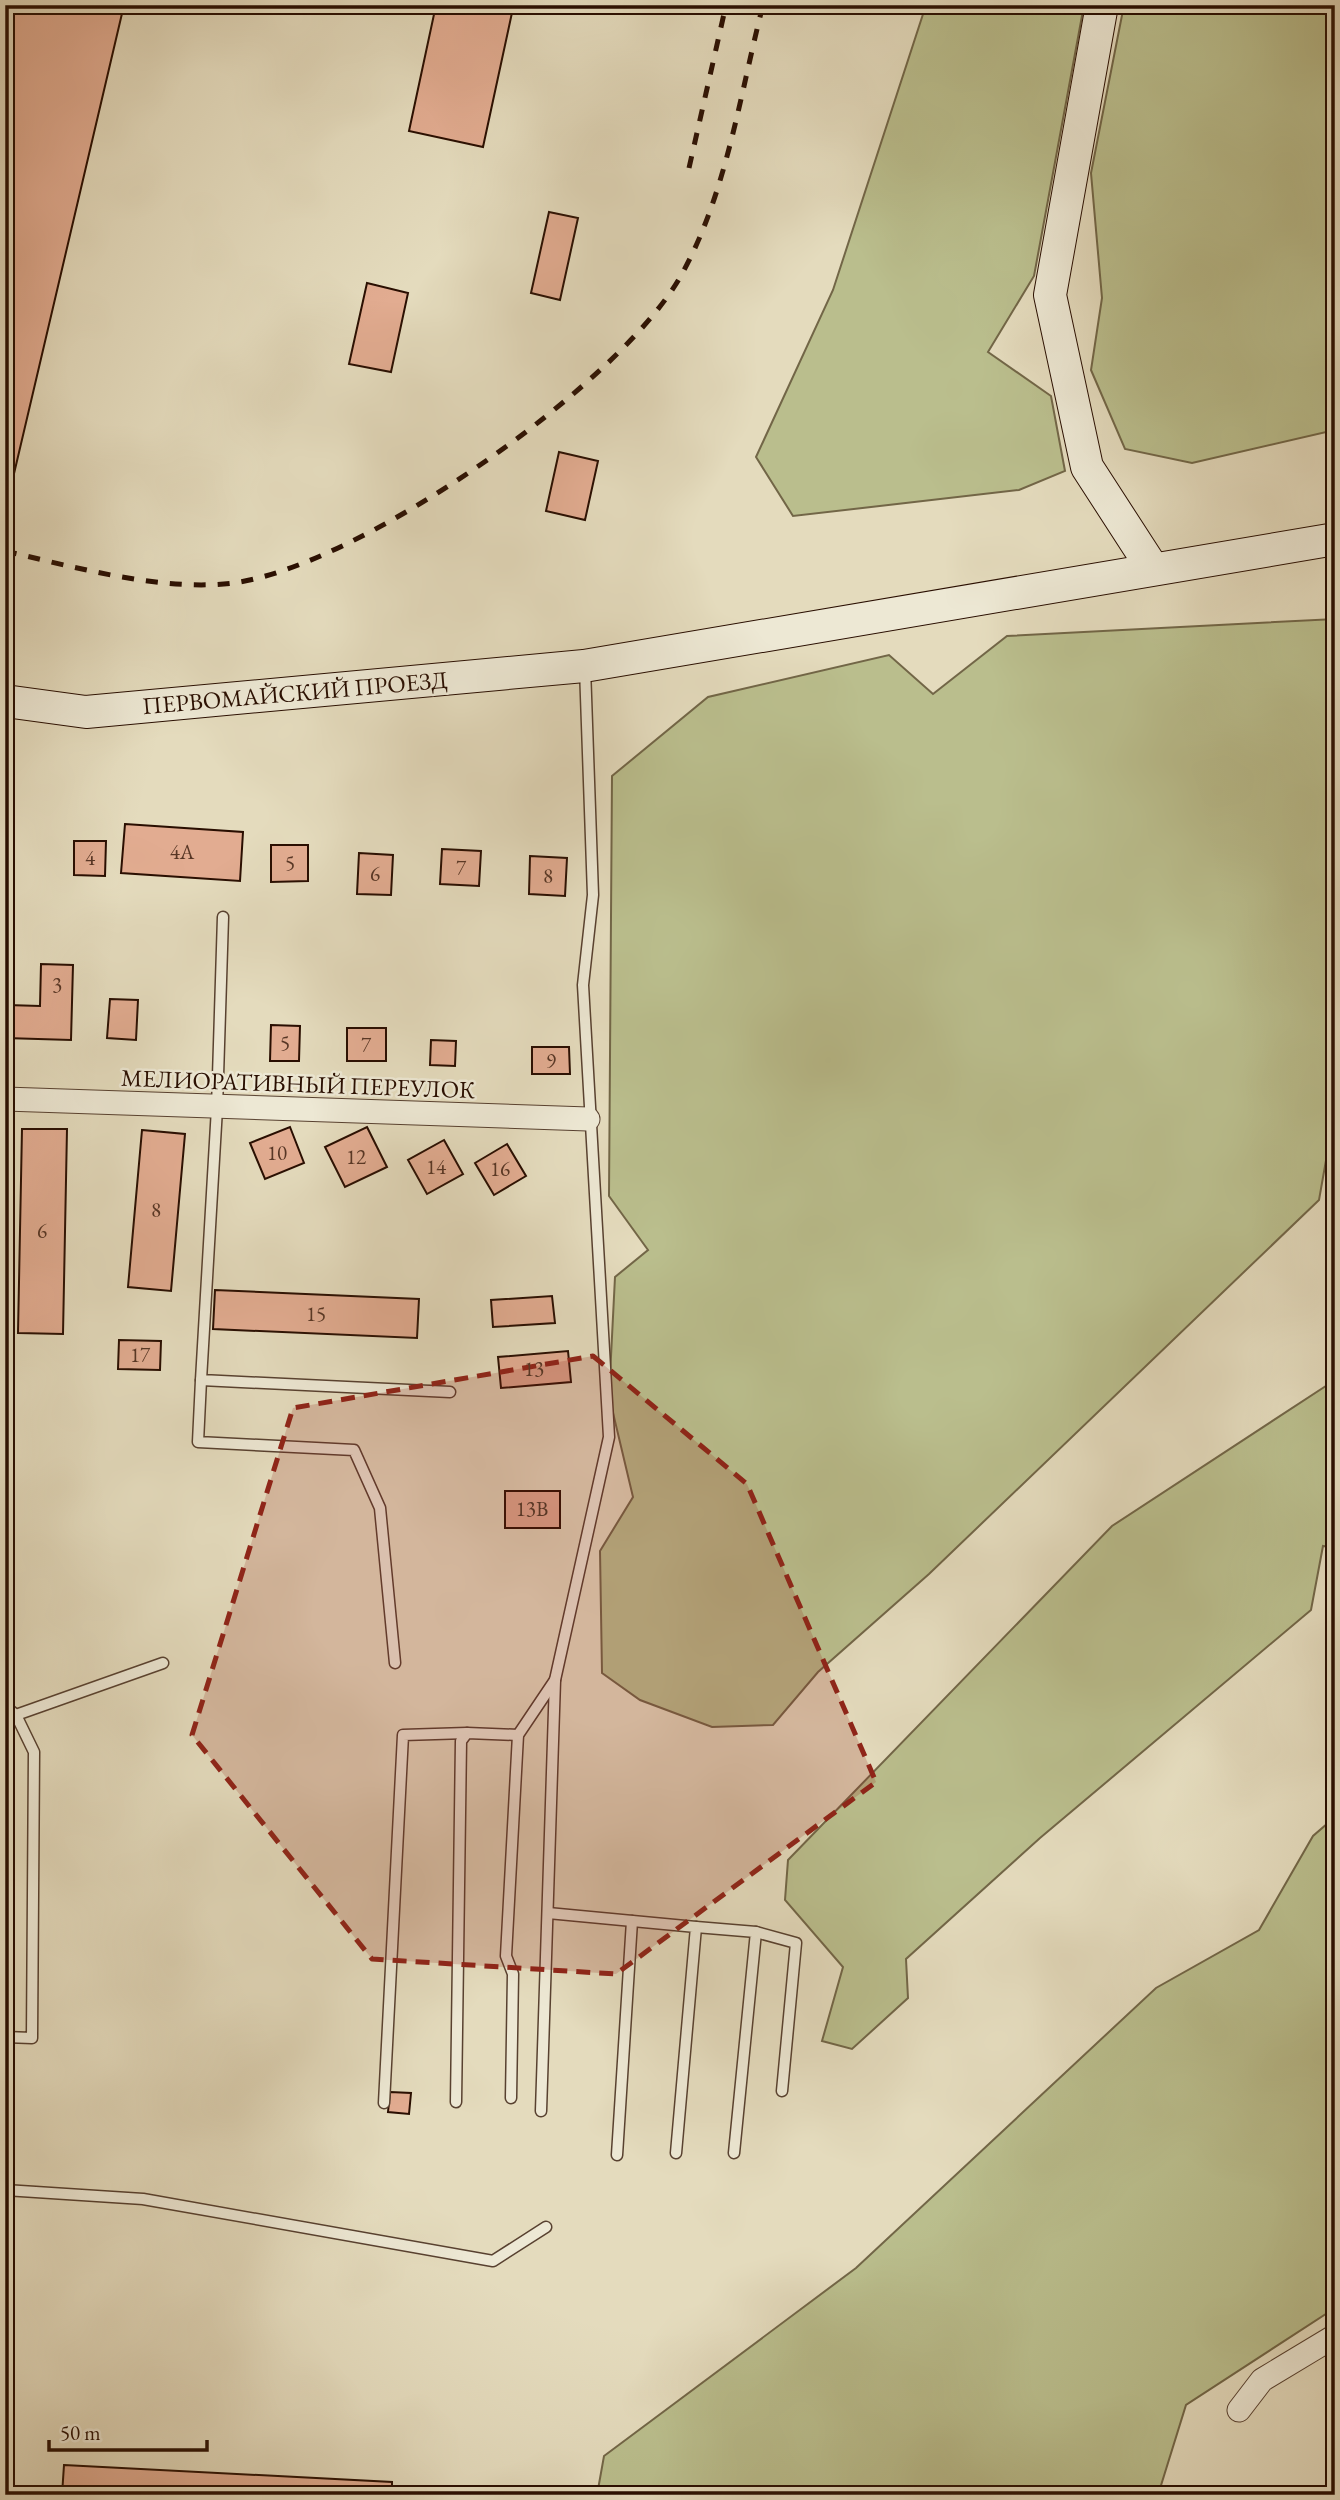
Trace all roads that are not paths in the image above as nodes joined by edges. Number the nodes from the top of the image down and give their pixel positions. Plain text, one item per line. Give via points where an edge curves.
1 (1102, 5) edge
2 (1335, 539) edge
3 (1153, 569) junction
4 (584, 666) junction
5 (5, 701) edge
6 (223, 917) dead end
7 (5, 1099) edge
8 (217, 1108) junction
9 (588, 1119) junction
10 (201, 1380) junction
11 (450, 1392) dead end
12 (395, 1662) dead end
13 (163, 1663) dead end
14 (555, 1680) junction
15 (5, 1706) edge
16 (16, 1715) junction
17 (467, 1733) junction
18 (518, 1735) junction
19 (548, 1913) junction
20 (632, 1921) junction
21 (696, 1927) junction
22 (755, 1932) junction
23 (5, 2037) edge
24 (782, 2091) dead end
25 (511, 2098) dead end
26 (456, 2102) dead end
27 (384, 2103) dead end
28 (541, 2111) dead end
29 (676, 2153) dead end
30 (734, 2153) dead end
31 (617, 2155) dead end
32 (5, 2190) edge
33 (546, 2227) dead end
34 (1335, 2336) edge
35 (1238, 2410) dead end

1 - 3 main road via 1050,295 1087,467
2 - 3 main road, ПЕРВОМАЙСКИЙ ПРОЕЗД
3 - 4 main road, ПЕРВОМАЙСКИЙ ПРОЕЗД
4 - 5 main road, ПЕРВОМАЙСКИЙ ПРОЕЗД via 86,712
4 - 9 lane via 593,895 583,985
6 - 8 lane
7 - 8 street, МЕЛИОРАТИВНЫЙ ПЕРЕУЛОК
8 - 9 street, МЕЛИОРАТИВНЫЙ ПЕРЕУЛОК
8 - 10 lane
9 - 14 lane via 609,1437
10 - 11 lane
10 - 12 lane via 198,1442 354,1450 380,1508
13 - 16 lane
14 - 18 lane
14 - 19 lane
15 - 16 lane
16 - 23 lane via 34,1752 32,2038
17 - 18 lane
17 - 26 lane via 461,1741
17 - 27 lane via 403,1735
18 - 25 lane via 506,1956 513,1974
19 - 20 lane
19 - 28 lane
20 - 21 lane
20 - 31 lane
21 - 22 lane
21 - 29 lane
22 - 24 lane via 796,1942
22 - 30 lane
32 - 33 lane via 143,2199 493,2260
34 - 35 street via 1262,2380

